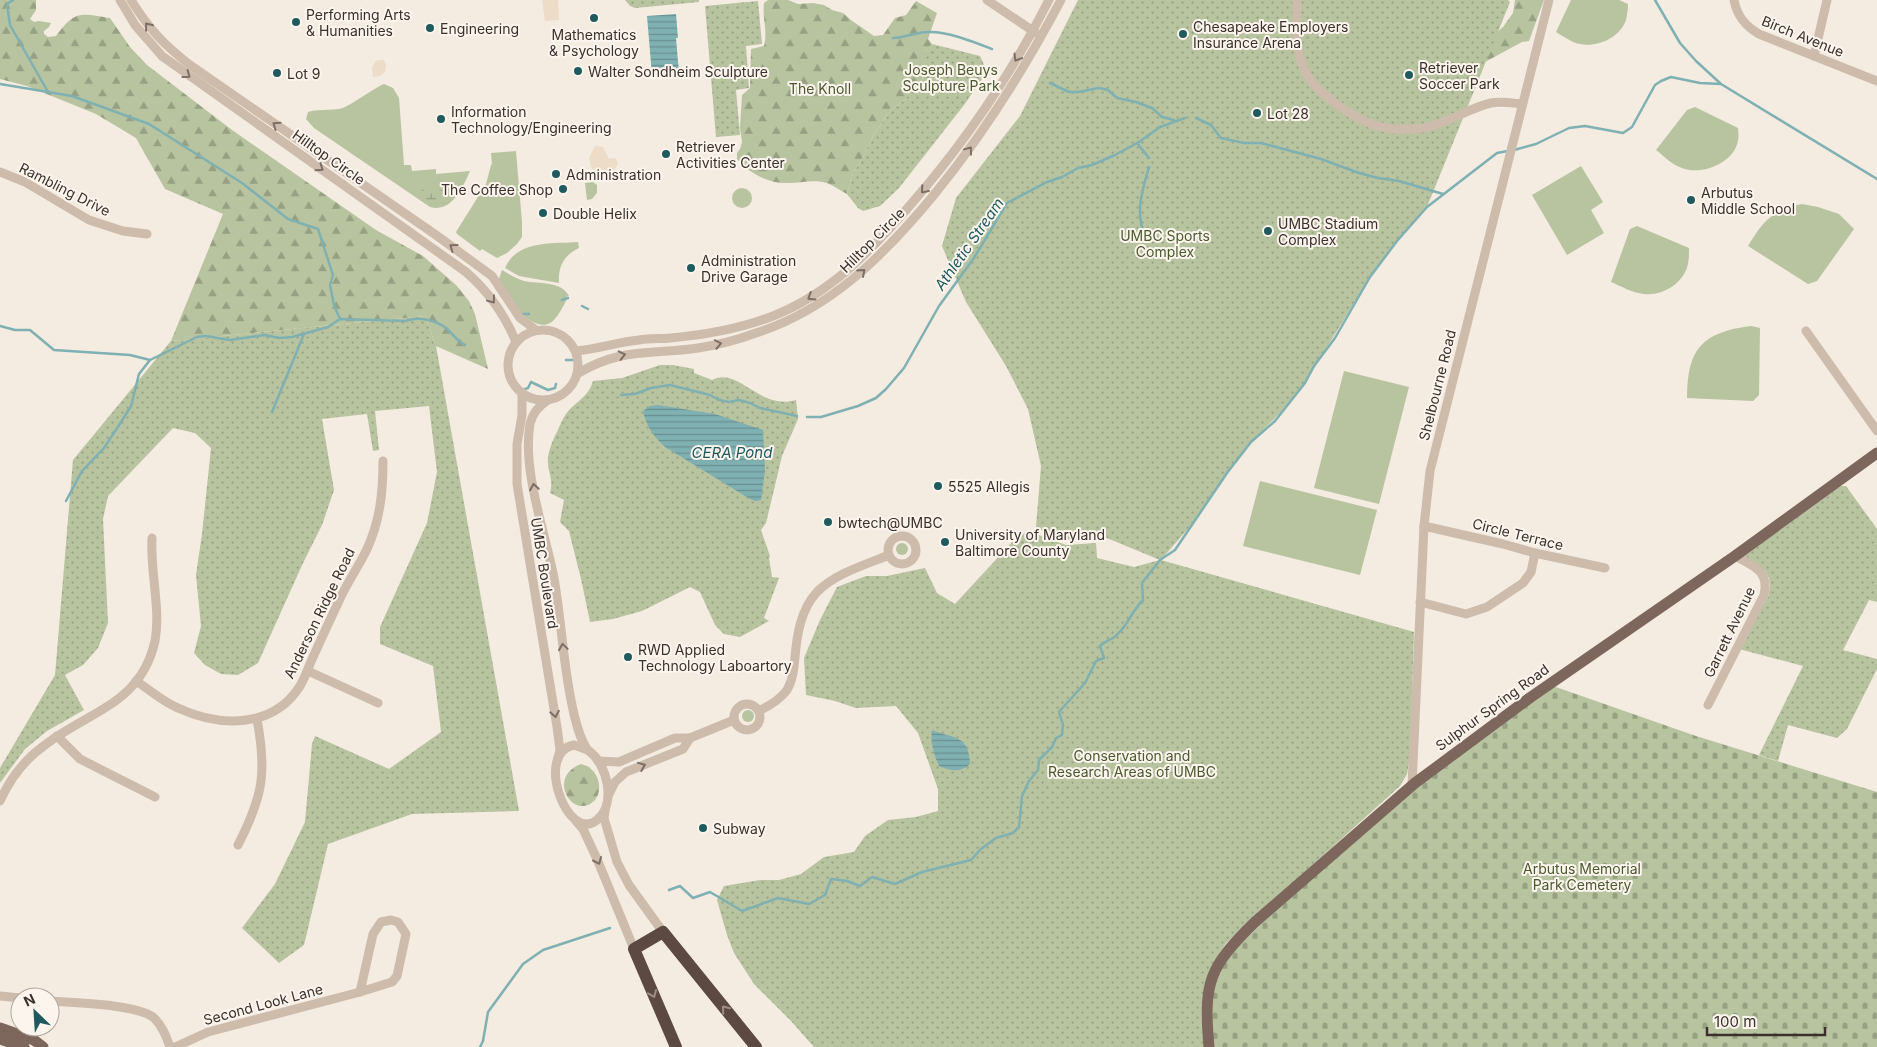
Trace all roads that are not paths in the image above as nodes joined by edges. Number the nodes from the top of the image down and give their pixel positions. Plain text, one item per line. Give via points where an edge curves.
1 (120, 0) edge
2 (131, 0) edge
3 (987, 0) edge
4 (1050, 0) edge
5 (1061, 0) edge
6 (1297, 0) edge
7 (1549, 0) edge
8 (1734, 0) edge
9 (1827, 0) edge
10 (1033, 31) junction
11 (1042, 36) junction
12 (1814, 56) junction
13 (1877, 81) edge
14 (1522, 104) junction
15 (0, 172) edge
16 (147, 234) dead end
17 (536, 330) junction
18 (1806, 331) dead end
19 (516, 342) junction
20 (576, 351) junction
21 (578, 374) junction
22 (522, 392) junction
23 (548, 400) junction
24 (1877, 431) edge
25 (1877, 453) edge
26 (383, 461) dead end
27 (1424, 526) junction
28 (152, 538) dead end
29 (1535, 553) junction
30 (889, 555) dead end
31 (1735, 556) junction
32 (1605, 568) dead end
33 (1420, 602) junction
34 (308, 671) junction
35 (136, 681) junction
36 (378, 703) dead end
37 (1708, 705) dead end
38 (759, 711) junction
39 (257, 719) junction
40 (734, 720) junction
41 (56, 736) junction
42 (690, 738) junction
43 (587, 750) junction
44 (558, 758) junction
45 (598, 761) junction
46 (1412, 785) junction
47 (155, 797) dead end
48 (608, 797) junction
49 (0, 801) edge
50 (605, 811) junction
51 (574, 819) junction
52 (238, 845) dead end
53 (663, 932) junction
54 (634, 949) junction
55 (360, 992) junction
56 (60, 1002) edge
57 (0, 1028) edge
58 (0, 1037) edge
59 (24, 1047) edge
60 (33, 1047) edge
61 (43, 1047) edge
62 (170, 1047) edge
63 (175, 1047) edge
64 (676, 1047) edge
65 (756, 1047) edge
66 (1209, 1047) edge

1 -> 19 street, Hilltop Circle via 147,41 184,73 466,272 493,300
17 -> 2 street, Hilltop Circle via 520,318 492,276 190,65 154,34
3 - 10 street
4 - 10 street, Hilltop Circle
5 - 11 street, Hilltop Circle
6 - 14 street via 1297,47 1309,76 1340,106 1374,125 1424,128 1494,102
7 - 14 street, Shelbourne Road
8 - 12 street, Birch Avenue via 1738,14 1750,29
9 - 12 street
10 - 11 street
10 -> 20 street, Hilltop Circle via 985,110 936,176 865,255 822,290 774,316 730,330 627,341
21 -> 11 street, Hilltop Circle via 595,363 619,355 696,348 759,333 805,312 841,289 893,242 958,165 996,112
12 - 13 street, Birch Avenue
14 - 27 street, Shelbourne Road via 1432,461
15 - 16 street, Rambling Drive via 25,182 89,220 123,231
17 - 19 street
17 - 20 street via 558,332
18 - 24 street
19 - 22 street via 510,352 508,368 515,385
20 - 21 street
21 - 23 street via 566,392
22 - 23 street
22 -> 44 street, UMBC Boulevard via 517,484 557,727
43 -> 23 street, UMBC Boulevard via 570,695 554,578 533,489 530,425 537,407
25 - 31 main road, Sulphur Spring Road
26 - 34 street, Anderson Ridge Road via 380,507 372,536
27 - 29 street, Circle Terrace
27 - 33 street, Shelbourne Road
28 - 35 street via 155,640 151,656
29 - 32 street, Circle Terrace
29 - 33 street via 1531,572 1523,583 1482,609 1466,614
30 - 38 street via 846,573 816,593 803,617 793,675 786,690 779,699
31 - 37 street, Garrett Avenue via 1762,573 1766,587
31 - 46 main road, Sulphur Spring Road via 1553,681
33 - 46 street, Shelbourne Road
34 - 36 street
34 - 39 street, Anderson Ridge Road via 292,696
35 - 39 street, Anderson Ridge Road via 176,708 195,715 235,722
35 - 41 street via 107,708
38 - 40 street via 749,703 740,705 734,712
38 - 40 street via 760,720 751,729 739,728
39 - 52 street via 262,751 261,784 252,818
40 - 42 street
41 - 47 street via 80,759
41 - 49 street via 29,758
42 - 45 street via 675,738 619,762
48 -> 42 street via 615,782 626,772 683,749
43 - 44 street via 567,747
43 - 45 street
44 - 51 street via 559,796
45 - 48 street via 606,778
46 - 66 main road, Sulphur Spring Road via 1255,922 1223,956 1209,985 1206,1022
48 - 50 street
50 - 51 street via 591,823
50 - 53 street via 604,818 617,862 629,885
51 -> 54 street via 583,829 597,859
53 - 54 highway
65 -> 53 highway
54 -> 64 highway
55 - 55 street, Second Look Lane via 389,985 397,976 406,934 398,922 381,922 376,927
55 - 63 street, Second Look Lane via 208,1032
56 - 62 street via 144,1013 160,1025
57 - 61 main road via 34,1040
58 - 59 main road
58 - 60 main road

